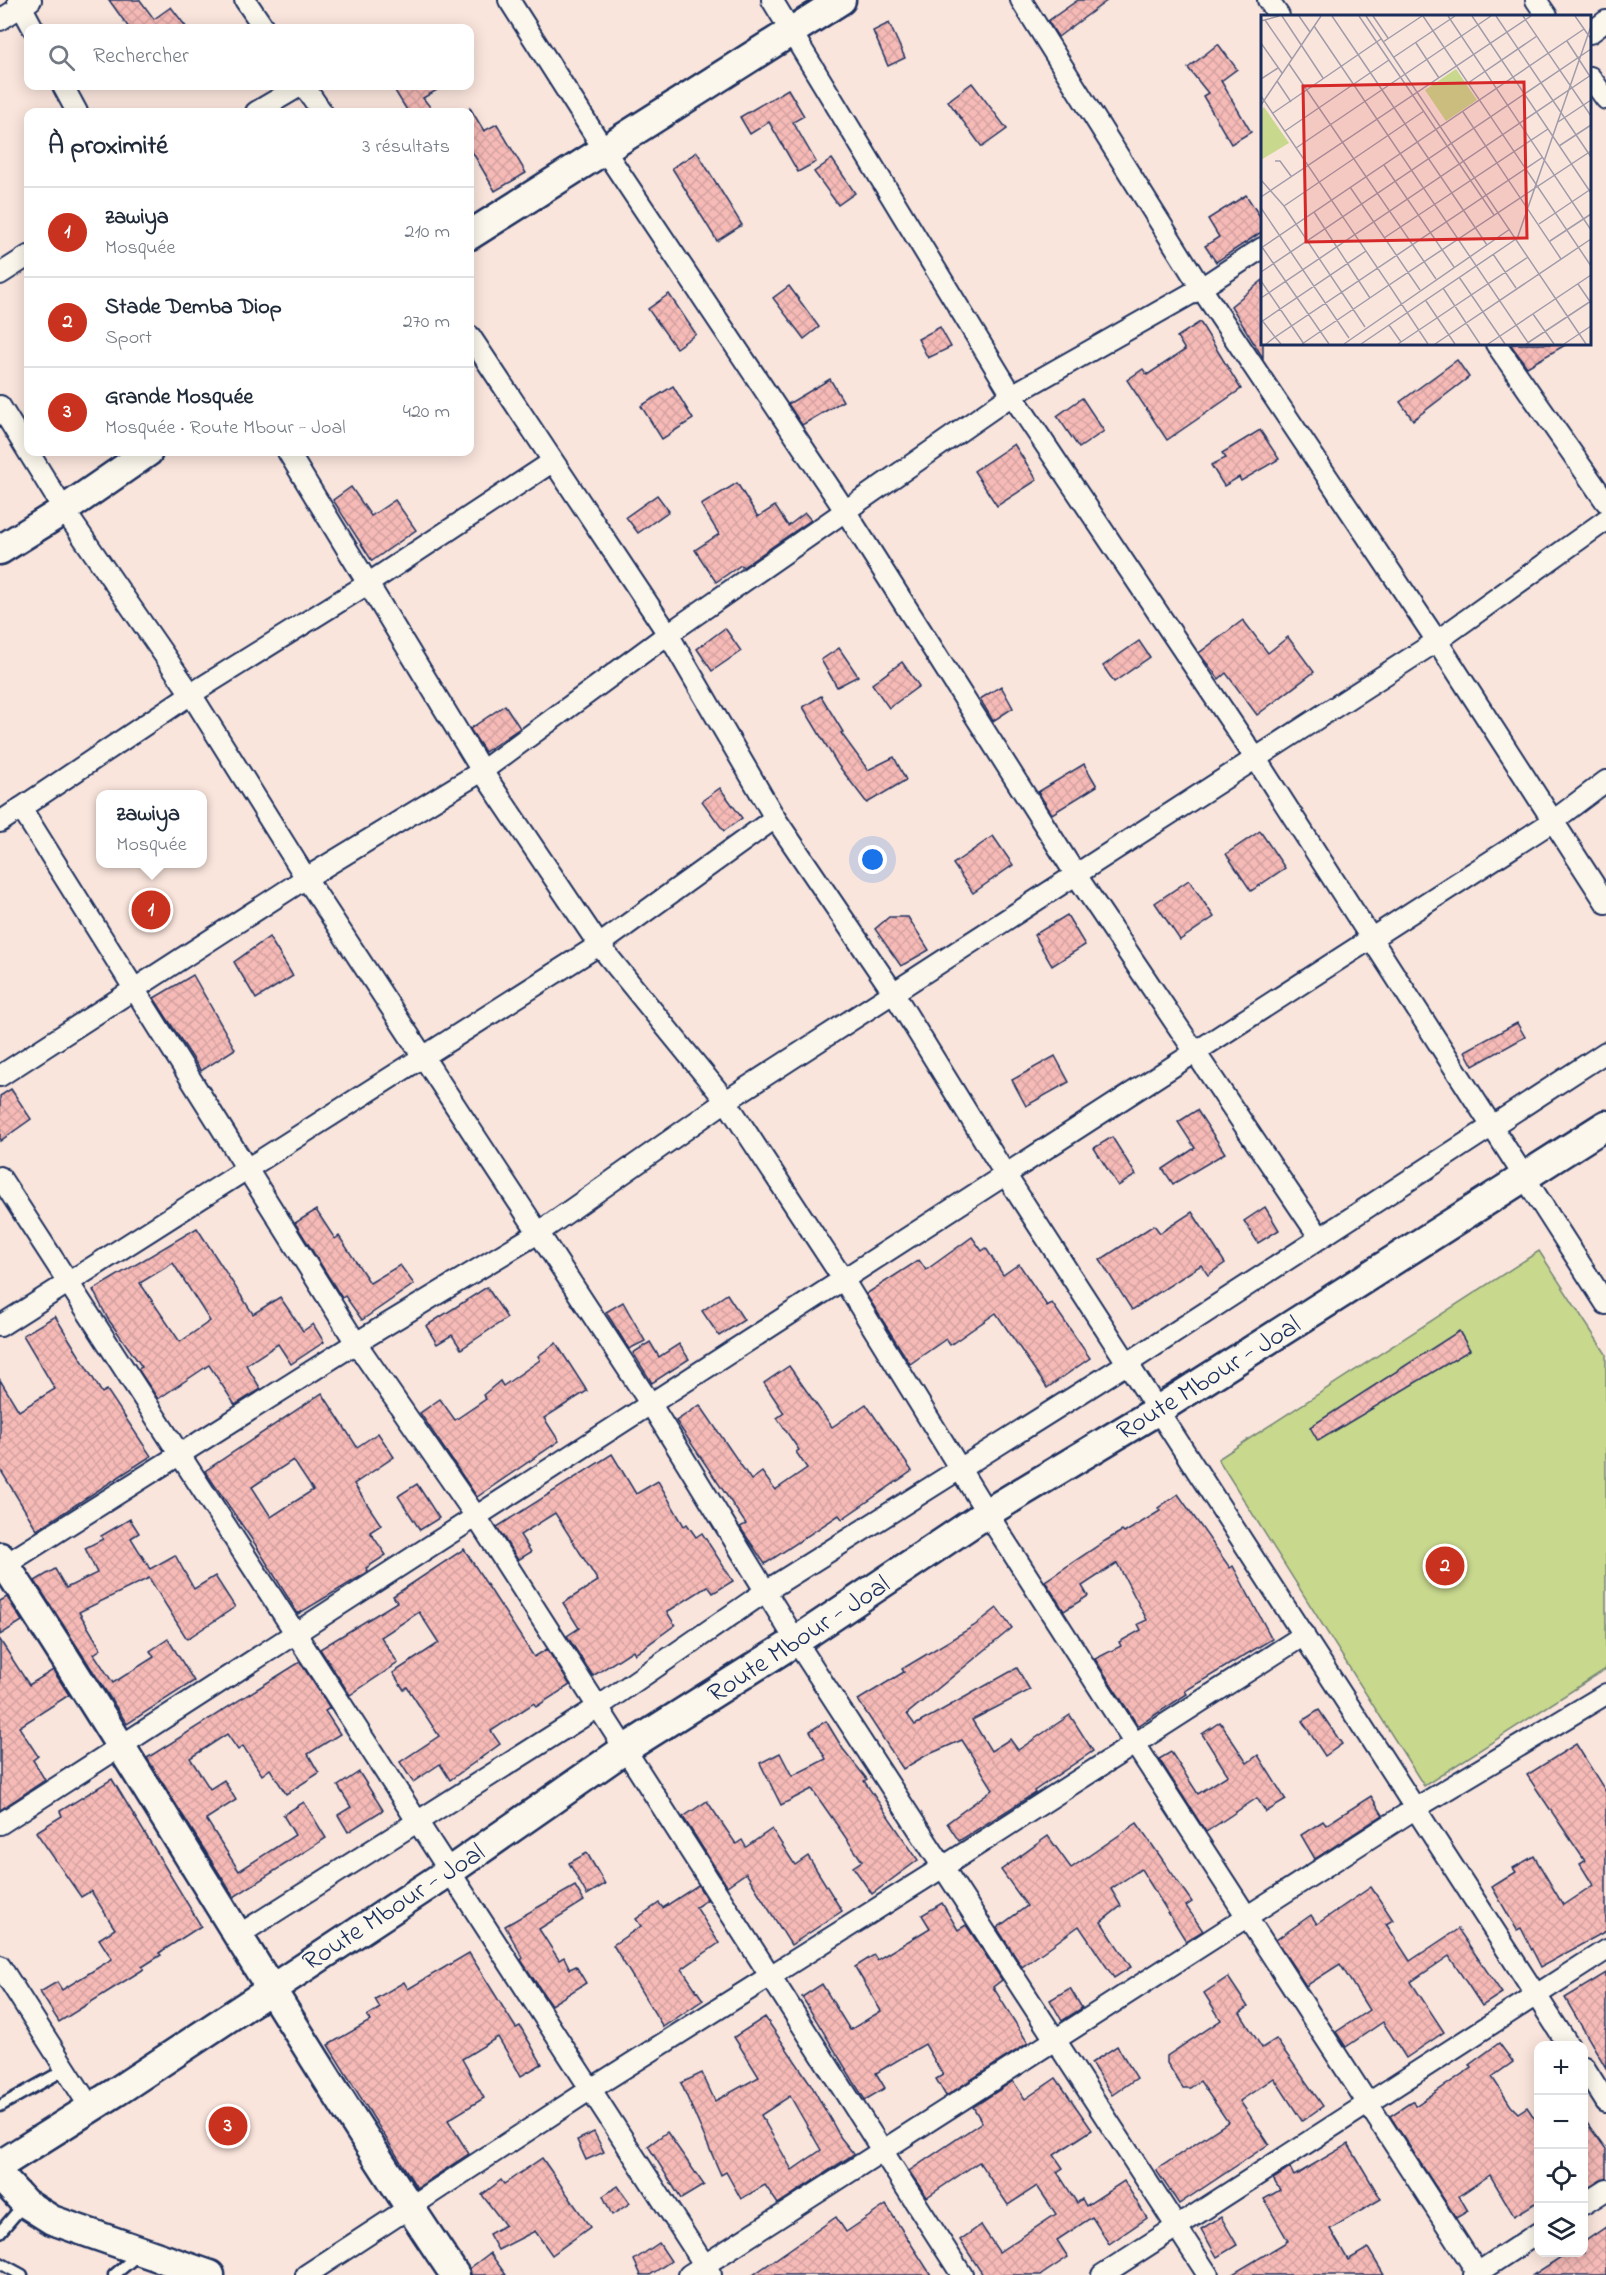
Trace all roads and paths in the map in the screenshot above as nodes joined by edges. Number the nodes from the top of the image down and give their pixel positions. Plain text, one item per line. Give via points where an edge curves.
1 (245, 0) edge
2 (509, 0) edge
3 (772, 0) edge
4 (841, 0) edge
5 (1021, 0) edge
6 (1268, 0) edge
7 (1536, 0) edge
8 (24, 2) edge
9 (1278, 15) edge
10 (1546, 15) edge
11 (0, 20) edge
12 (1606, 21) edge
13 (32, 24) edge
14 (261, 24) edge
15 (793, 32) junction
16 (1591, 32) edge
17 (1591, 77) edge
18 (65, 90) edge
19 (295, 90) edge
20 (305, 90) edge
21 (1606, 99) edge
22 (75, 108) edge
23 (263, 108) edge
24 (319, 108) edge
25 (603, 148) junction
26 (474, 232) edge
27 (1261, 249) edge
28 (24, 259) edge
29 (0, 274) edge
30 (1201, 288) junction
31 (474, 342) edge
32 (1497, 345) edge
33 (1012, 395) junction
34 (0, 406) edge
35 (24, 445) edge
36 (31, 456) edge
37 (142, 456) edge
38 (290, 456) edge
39 (552, 462) junction
40 (1606, 502) edge
41 (64, 510) junction
42 (846, 512) junction
43 (1606, 520) edge
44 (0, 550) edge
45 (369, 583) junction
46 (668, 633) junction
47 (1437, 641) junction
48 (191, 694) junction
49 (1256, 759) junction
50 (482, 771) junction
51 (1606, 782) edge
52 (21, 808) junction
53 (775, 818) junction
54 (1553, 821) junction
55 (0, 822) edge
56 (1076, 875) junction
57 (306, 878) junction
58 (1606, 903) edge
59 (1371, 938) junction
60 (598, 945) junction
61 (134, 988) junction
62 (893, 992) junction
63 (1606, 1052) edge
64 (1194, 1054) junction
65 (421, 1056) junction
66 (0, 1076) edge
67 (726, 1101) junction
68 (1606, 1125) edge
69 (1492, 1126) junction
70 (248, 1169) junction
71 (1005, 1174) junction
72 (0, 1177) edge
73 (1525, 1177) junction
74 (538, 1233) junction
75 (1320, 1238) junction
76 (843, 1279) junction
77 (68, 1284) junction
78 (1606, 1304) edge
79 (0, 1326) edge
80 (357, 1343) junction
81 (1128, 1363) junction
82 (650, 1403) junction
83 (1158, 1410) junction
84 (178, 1456) junction
85 (959, 1468) junction
86 (987, 1514) junction
87 (475, 1515) junction
88 (2, 1563) edge
89 (766, 1591) junction
90 (295, 1632) junction
91 (1304, 1635) junction
92 (796, 1641) junction
93 (1605, 1698) edge
94 (598, 1707) junction
95 (122, 1744) junction
96 (1135, 1744) junction
97 (625, 1749) junction
98 (1416, 1808) junction
99 (417, 1821) junction
100 (0, 1824) edge
101 (943, 1867) junction
102 (450, 1871) junction
103 (1246, 1916) junction
104 (237, 1936) junction
105 (1606, 1950) edge
106 (0, 1966) edge
107 (771, 1977) junction
108 (269, 1989) junction
109 (1537, 1995) junction
110 (1055, 2039) junction
111 (1566, 2041) edge
112 (66, 2069) junction
113 (1588, 2073) edge
114 (591, 2089) junction
115 (1606, 2102) edge
116 (1368, 2103) junction
117 (0, 2106) edge
118 (90, 2108) junction
119 (882, 2150) junction
120 (0, 2165) edge
121 (0, 2176) edge
122 (1606, 2190) edge
123 (25, 2203) junction
124 (1586, 2203) edge
125 (409, 2206) junction
126 (1176, 2227) junction
127 (0, 2232) edge
128 (1534, 2236) edge
129 (142, 2251) junction
130 (0, 2263) edge
131 (701, 2271) edge
132 (1477, 2274) edge
133 (22, 2275) edge
134 (114, 2275) edge
135 (210, 2275) edge
136 (306, 2275) edge
137 (455, 2275) edge
138 (962, 2275) edge
139 (1102, 2275) edge
140 (1208, 2275) edge

1 - 14 street
2 - 25 street
3 - 15 street
4 - 15 main road
5 - 30 street
6 - 9 street
7 - 10 street
8 - 11 street
8 - 13 street
12 - 16 street
15 - 25 main road
15 - 33 street
17 - 21 street
18 - 22 street
19 - 23 street
20 - 24 street
25 - 26 main road
25 - 42 street
27 - 30 street
28 - 29 street
30 - 33 street
30 - 47 street
31 - 39 street
32 - 40 street
33 - 42 street
33 - 49 street
34 - 35 street
36 - 41 street
37 - 41 main road
38 - 45 street
39 - 45 street
39 - 46 street
41 - 44 main road
41 - 48 street
42 - 46 street
42 - 56 street
43 - 47 street
45 - 48 street
45 - 50 street
46 - 50 street
46 - 53 street
47 - 49 street
47 - 54 street
48 - 52 street
48 - 57 street
49 - 56 street
49 - 59 street
50 - 57 street
50 - 60 street
51 - 54 street
52 - 55 street
52 - 61 street
53 - 60 street
53 - 62 street
54 - 58 street
54 - 59 street
56 - 62 street
56 - 64 street
57 - 61 street
57 - 65 street
59 - 64 street
59 - 69 street
60 - 65 street
60 - 67 street
61 - 66 street
61 - 70 street
62 - 67 street
62 - 71 street
63 - 69 street
64 - 71 street
64 - 75 street
65 - 70 street
65 - 74 street
67 - 74 street
67 - 76 street
68 - 73 main road, Route Mbour - Joal
69 - 73 street
69 - 75 street
70 - 77 street
70 - 80 street
71 - 76 street
71 - 81 street
72 - 77 street
73 - 78 street
73 - 83 main road, Route Mbour - Joal
74 - 80 street
74 - 82 street
75 - 81 street
76 - 82 street
76 - 85 street
77 - 79 street
77 - 84 street
80 - 84 street
80 - 87 street
81 - 83 street
81 - 85 street
82 - 87 street
82 - 89 street
83 - 86 main road, Route Mbour - Joal
83 - 91 street
84 - 88 street
84 - 90 street
85 - 86 street
85 - 89 street
86 - 92 main road, Route Mbour - Joal
86 - 96 street
87 - 90 street
87 - 94 street
88 - 95 main road
89 - 92 street
89 - 94 street
90 - 95 street
90 - 99 street
91 - 96 street
91 - 98 street
92 - 97 main road, Route Mbour - Joal
92 - 101 street
93 - 98 street
94 - 97 street
94 - 99 street
95 - 100 street
95 - 104 main road
96 - 101 street
96 - 103 street
97 - 102 main road, Route Mbour - Joal
97 - 107 street
98 - 103 street
98 - 109 street
99 - 102 street
99 - 104 street
101 - 107 street
101 - 110 street
102 - 108 main road, Route Mbour - Joal
102 - 114 street
103 - 110 street
103 - 116 street
104 - 108 main road
105 - 109 street
106 - 112 street
107 - 114 street
107 - 119 street
108 - 118 main road, Route Mbour - Joal
108 - 125 main road
109 - 111 street
109 - 116 street
110 - 119 street
110 - 126 street
112 - 117 lane
112 - 118 street
113 - 115 street
114 - 125 street
114 - 131 street
116 - 126 street
116 - 132 street
118 - 120 main road, Route Mbour - Joal
119 - 131 street
119 - 138 street
121 - 123 main road
122 - 124 street
123 - 127 lane
123 - 129 main road via 52,2220
125 - 136 street
125 - 137 main road
126 - 139 street
126 - 140 street
128 - 132 street
129 - 134 lane
129 - 135 main road
130 - 133 lane

